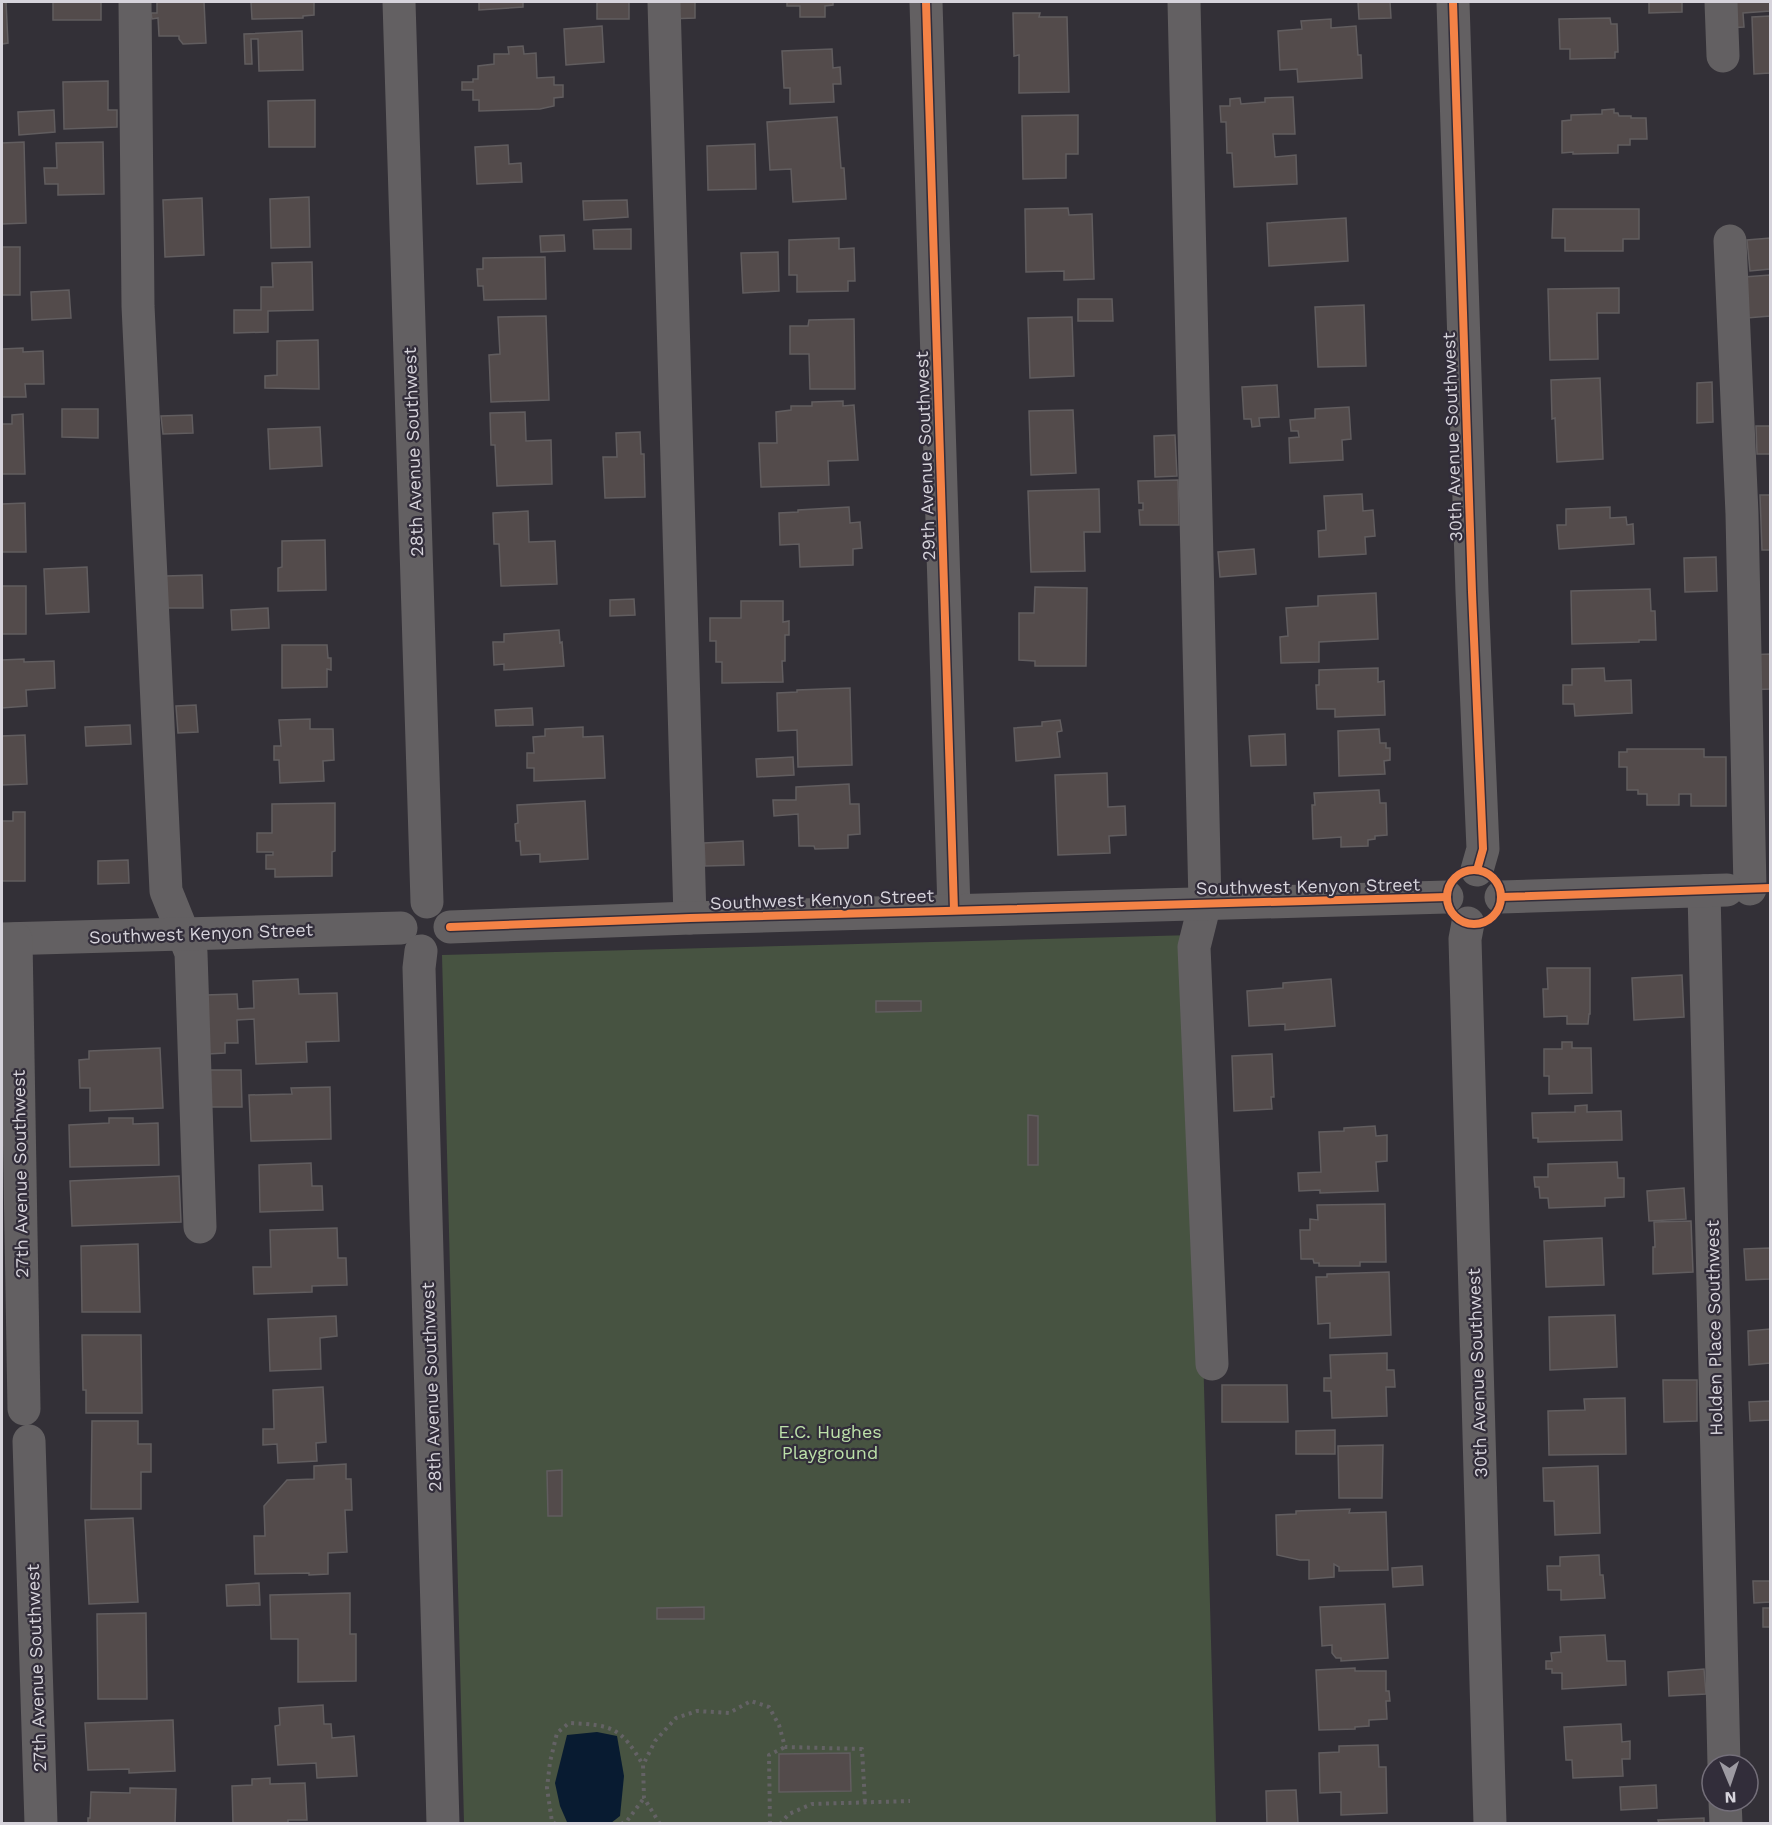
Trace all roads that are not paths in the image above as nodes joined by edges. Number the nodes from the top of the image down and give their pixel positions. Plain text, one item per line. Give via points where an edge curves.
1 (135, 2) edge
2 (399, 2) edge
3 (664, 2) edge
4 (926, 2) edge
5 (1184, 2) edge
6 (1453, 2) edge
7 (1721, 2) edge
8 (1723, 56) dead end
9 (1730, 241) dead end
10 (1478, 870) junction
11 (1760, 888) edge
12 (1704, 891) junction
13 (1447, 897) junction
14 (1501, 897) junction
15 (427, 902) junction
16 (1205, 903) junction
17 (954, 910) junction
18 (690, 918) junction
19 (1468, 923) junction
20 (450, 927) junction
21 (183, 934) junction
22 (9, 939) edge
23 (411, 939) junction
24 (200, 1227) dead end
25 (1212, 1364) dead end
26 (24, 1409) dead end
27 (29, 1441) dead end
28 (1724, 1753) edge
29 (41, 1824) edge
30 (443, 1824) edge
31 (1490, 1824) edge

1 - 21 street via 138,306 166,891
2 - 15 street, 28th Avenue Southwest
3 - 18 street
4 - 17 street, 29th Avenue Southwest
5 - 16 street
6 - 10 street, 30th Avenue Southwest via 1483,849
7 - 8 street
9 - 11 street
10 - 13 street via 1456,876 1450,882
10 - 14 street via 1497,882
11 - 12 street
12 - 14 street
12 - 28 street, Holden Place Southwest
13 - 16 street, Southwest Kenyon Street
13 - 19 street via 1453,915
14 - 19 street via 1492,917 1477,924
15 - 20 street via 447,913
15 - 23 street via 406,912
16 - 17 street, Southwest Kenyon Street
16 - 25 street via 1194,947
17 - 18 street, Southwest Kenyon Street
18 - 20 street, Southwest Kenyon Street
19 - 31 street, 30th Avenue Southwest via 1465,939
20 - 23 street via 444,944 430,951
21 - 22 street, Southwest Kenyon Street
21 - 23 street, Southwest Kenyon Street
21 - 24 street via 191,953
22 - 26 street, 27th Avenue Southwest
23 - 30 street, 28th Avenue Southwest via 419,968
27 - 29 street, 27th Avenue Southwest

